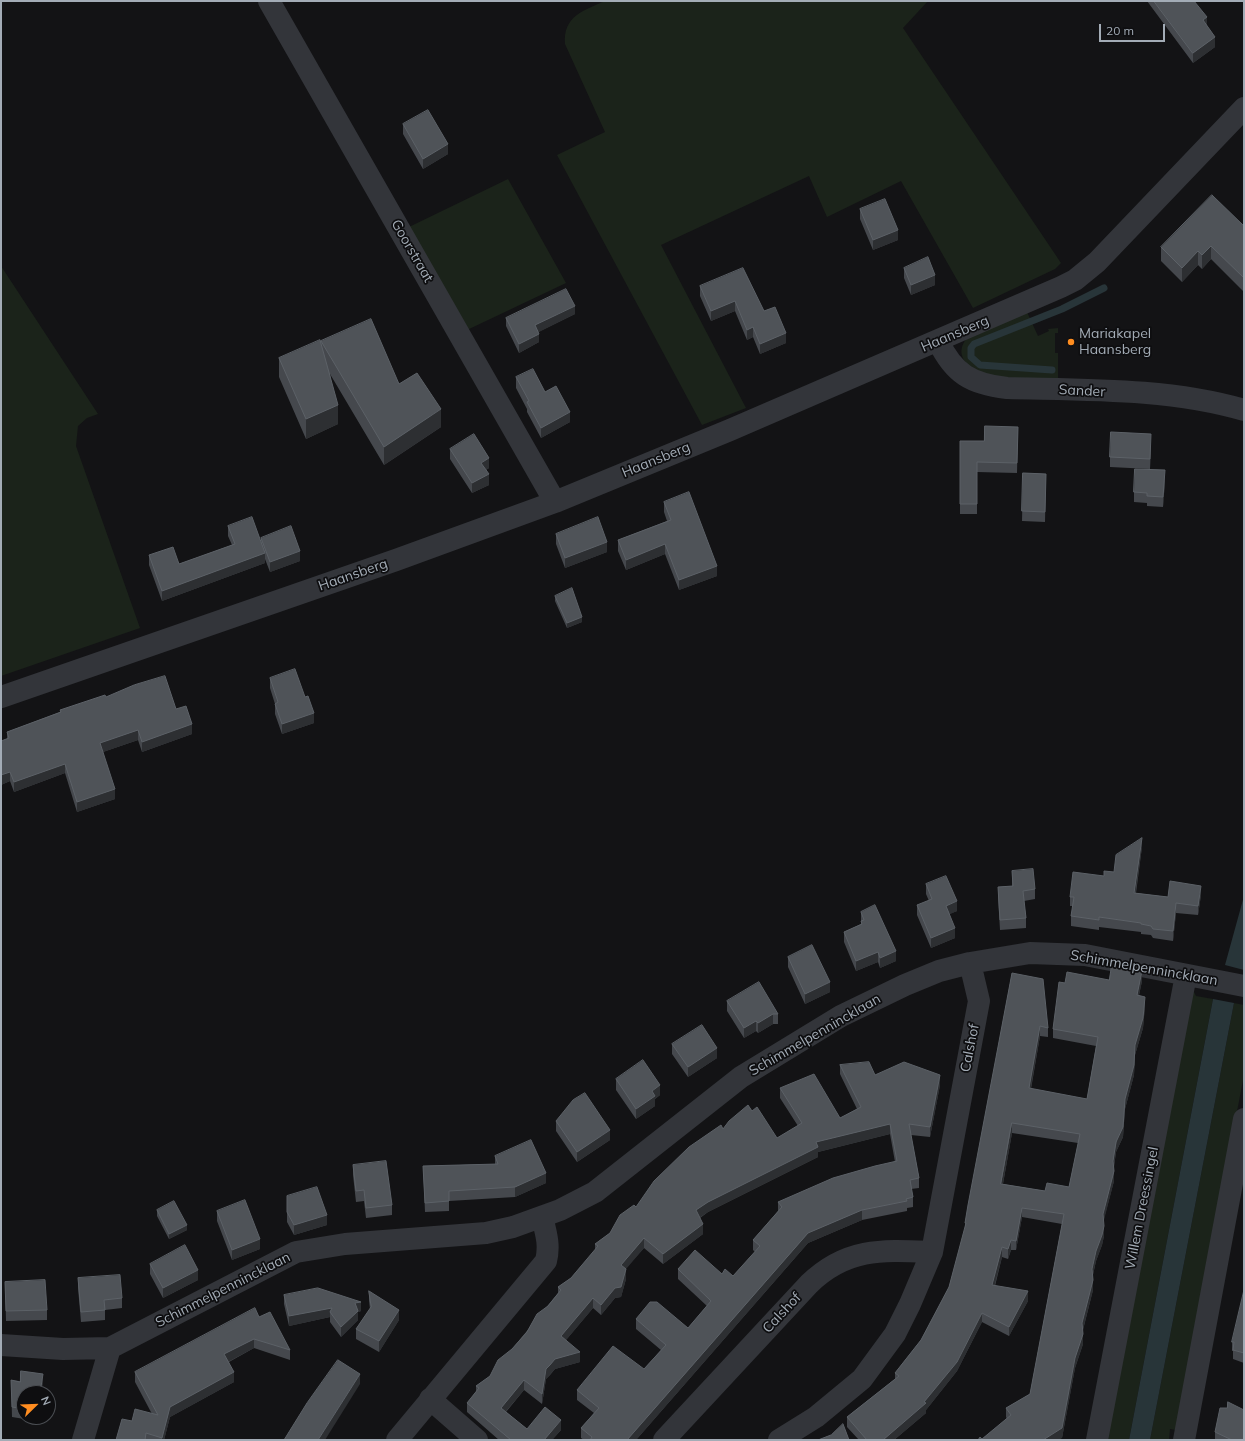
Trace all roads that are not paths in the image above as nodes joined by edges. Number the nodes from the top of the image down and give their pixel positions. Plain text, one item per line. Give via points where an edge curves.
1 (269, 1) edge
2 (1244, 108) edge
3 (938, 341) junction
4 (1244, 410) edge
5 (555, 502) junction
6 (1, 697) edge
7 (970, 963) junction
8 (1186, 975) junction
9 (1244, 986) edge
10 (1244, 1119) edge
11 (542, 1217) junction
12 (932, 1252) junction
13 (1, 1345) edge
14 (110, 1348) junction
15 (430, 1400) junction
16 (83, 1440) edge
17 (397, 1440) edge
18 (477, 1440) edge
19 (664, 1440) edge
20 (779, 1440) edge
21 (1097, 1440) edge
22 (1184, 1440) edge

1 - 5 street, Goorstraat
2 - 3 street, Haansberg via 1086,272 1061,287
3 - 4 street, Sander via 954,367 973,381 984,385 1178,395
3 - 5 street, Haansberg
5 - 6 street, Haansberg
7 - 8 street, Schimmelpennincklaan via 1030,953 1085,955
7 - 11 street, Schimmelpennincklaan via 939,971 841,1016 724,1089 595,1192
7 - 12 street, Calshof via 979,1001
8 - 9 street, Schimmelpennincklaan
8 - 21 street, Willem Dreessingel
10 - 22 street
11 - 14 street, Schimmelpennincklaan via 486,1233 345,1244 296,1252
11 - 15 street via 548,1238 549,1250 546,1261
12 - 19 street, Calshof via 872,1251 828,1267 809,1284
12 - 20 street, Calshof via 895,1334 862,1379 822,1412
13 - 14 street, Schimmelpennincklaan via 63,1349
14 - 16 street
15 - 17 street
15 - 18 street

